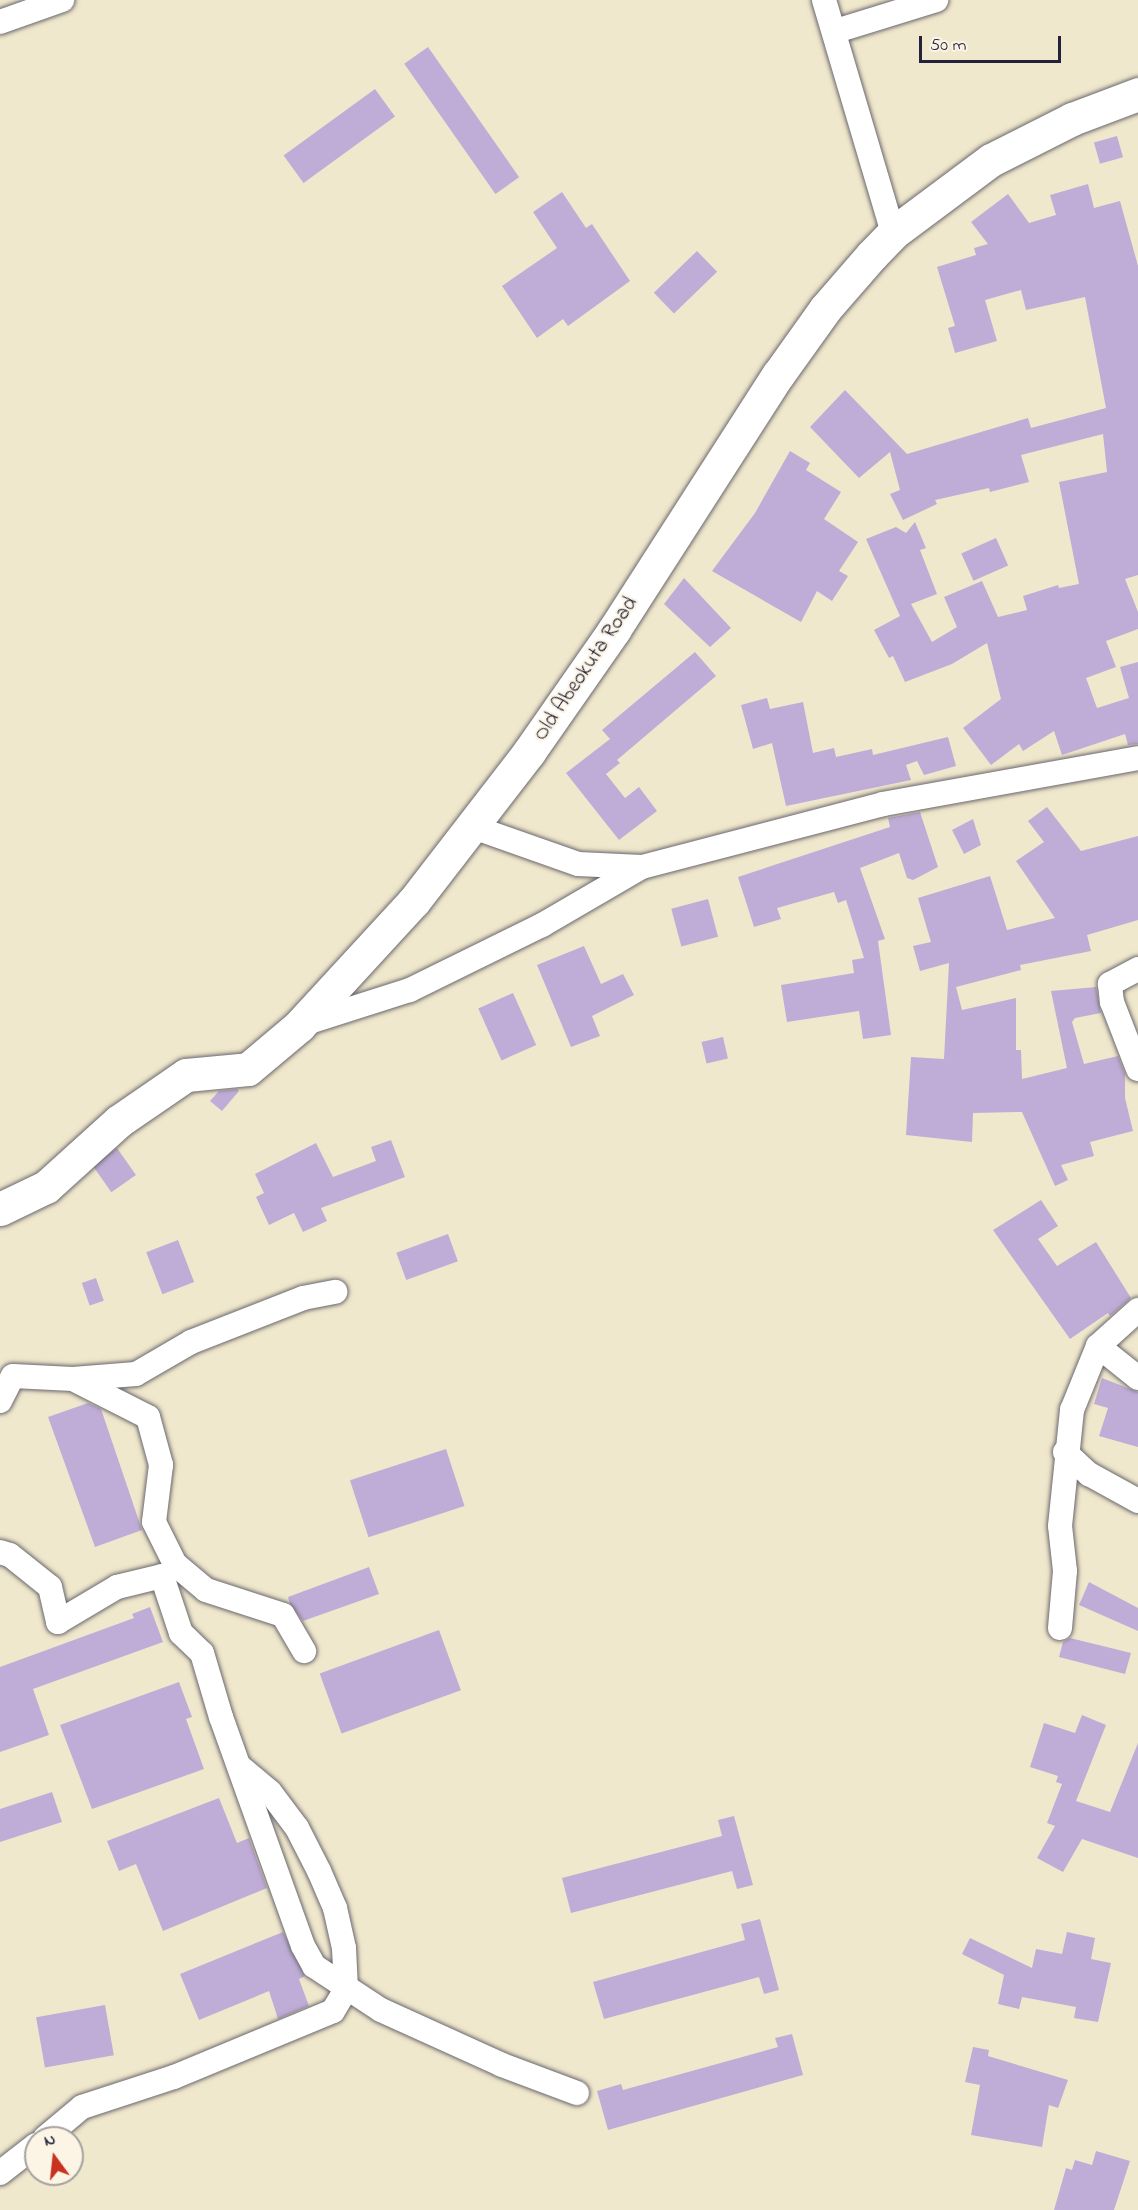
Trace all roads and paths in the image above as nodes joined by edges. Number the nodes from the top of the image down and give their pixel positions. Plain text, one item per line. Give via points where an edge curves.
1 (62, 0) edge
2 (824, 0) edge
3 (936, 0) edge
4 (0, 22) edge
5 (836, 31) junction
6 (1138, 94) edge
7 (893, 233) junction
8 (1138, 758) edge
9 (473, 827) junction
10 (642, 867) junction
11 (1138, 969) edge
12 (299, 1026) junction
13 (1138, 1069) edge
14 (0, 1209) edge
15 (335, 1292) dead end
16 (1138, 1310) edge
17 (1098, 1346) junction
18 (1138, 1378) edge
19 (73, 1379) junction
20 (0, 1401) edge
21 (1065, 1452) junction
22 (1138, 1501) edge
23 (0, 1552) edge
24 (1060, 1628) dead end
25 (304, 1651) dead end
26 (240, 1767) junction
27 (346, 1989) junction
28 (577, 2093) dead end
29 (59, 2126) edge
30 (24, 2154) edge
31 (0, 2172) edge

1 - 4 street
2 - 5 street
3 - 5 street
5 - 7 street
6 - 7 highway, Old Abeokuta Road via 1071,119 991,160
7 - 9 highway, Old Abeokuta Road via 825,309 778,375 614,630
8 - 10 street via 883,804
9 - 10 street via 578,864
9 - 12 highway, Old Abeokuta Road via 406,909
10 - 12 street via 542,925 410,990
11 - 13 street via 1110,984 1112,1002
12 - 14 highway, Old Abeokuta Road via 248,1069 186,1076 119,1121 46,1187
15 - 19 street via 303,1298 191,1342 136,1374
16 - 17 street
17 - 18 street
17 - 21 street via 1072,1410
19 - 20 street via 13,1376
19 - 25 street via 148,1417 161,1465 154,1522 175,1564 206,1590 283,1615
21 - 22 street via 1089,1474
21 - 24 street via 1060,1526 1065,1571
23 - 26 street via 10,1555 50,1587 58,1622 117,1587 162,1575 181,1633 202,1653
26 - 27 street via 303,1946 314,1966
26 - 27 street via 270,1792 297,1828 320,1871 335,1908 344,1948
27 - 28 street via 432,2034
27 - 29 street via 333,2011 174,2077 82,2107
30 - 31 street

